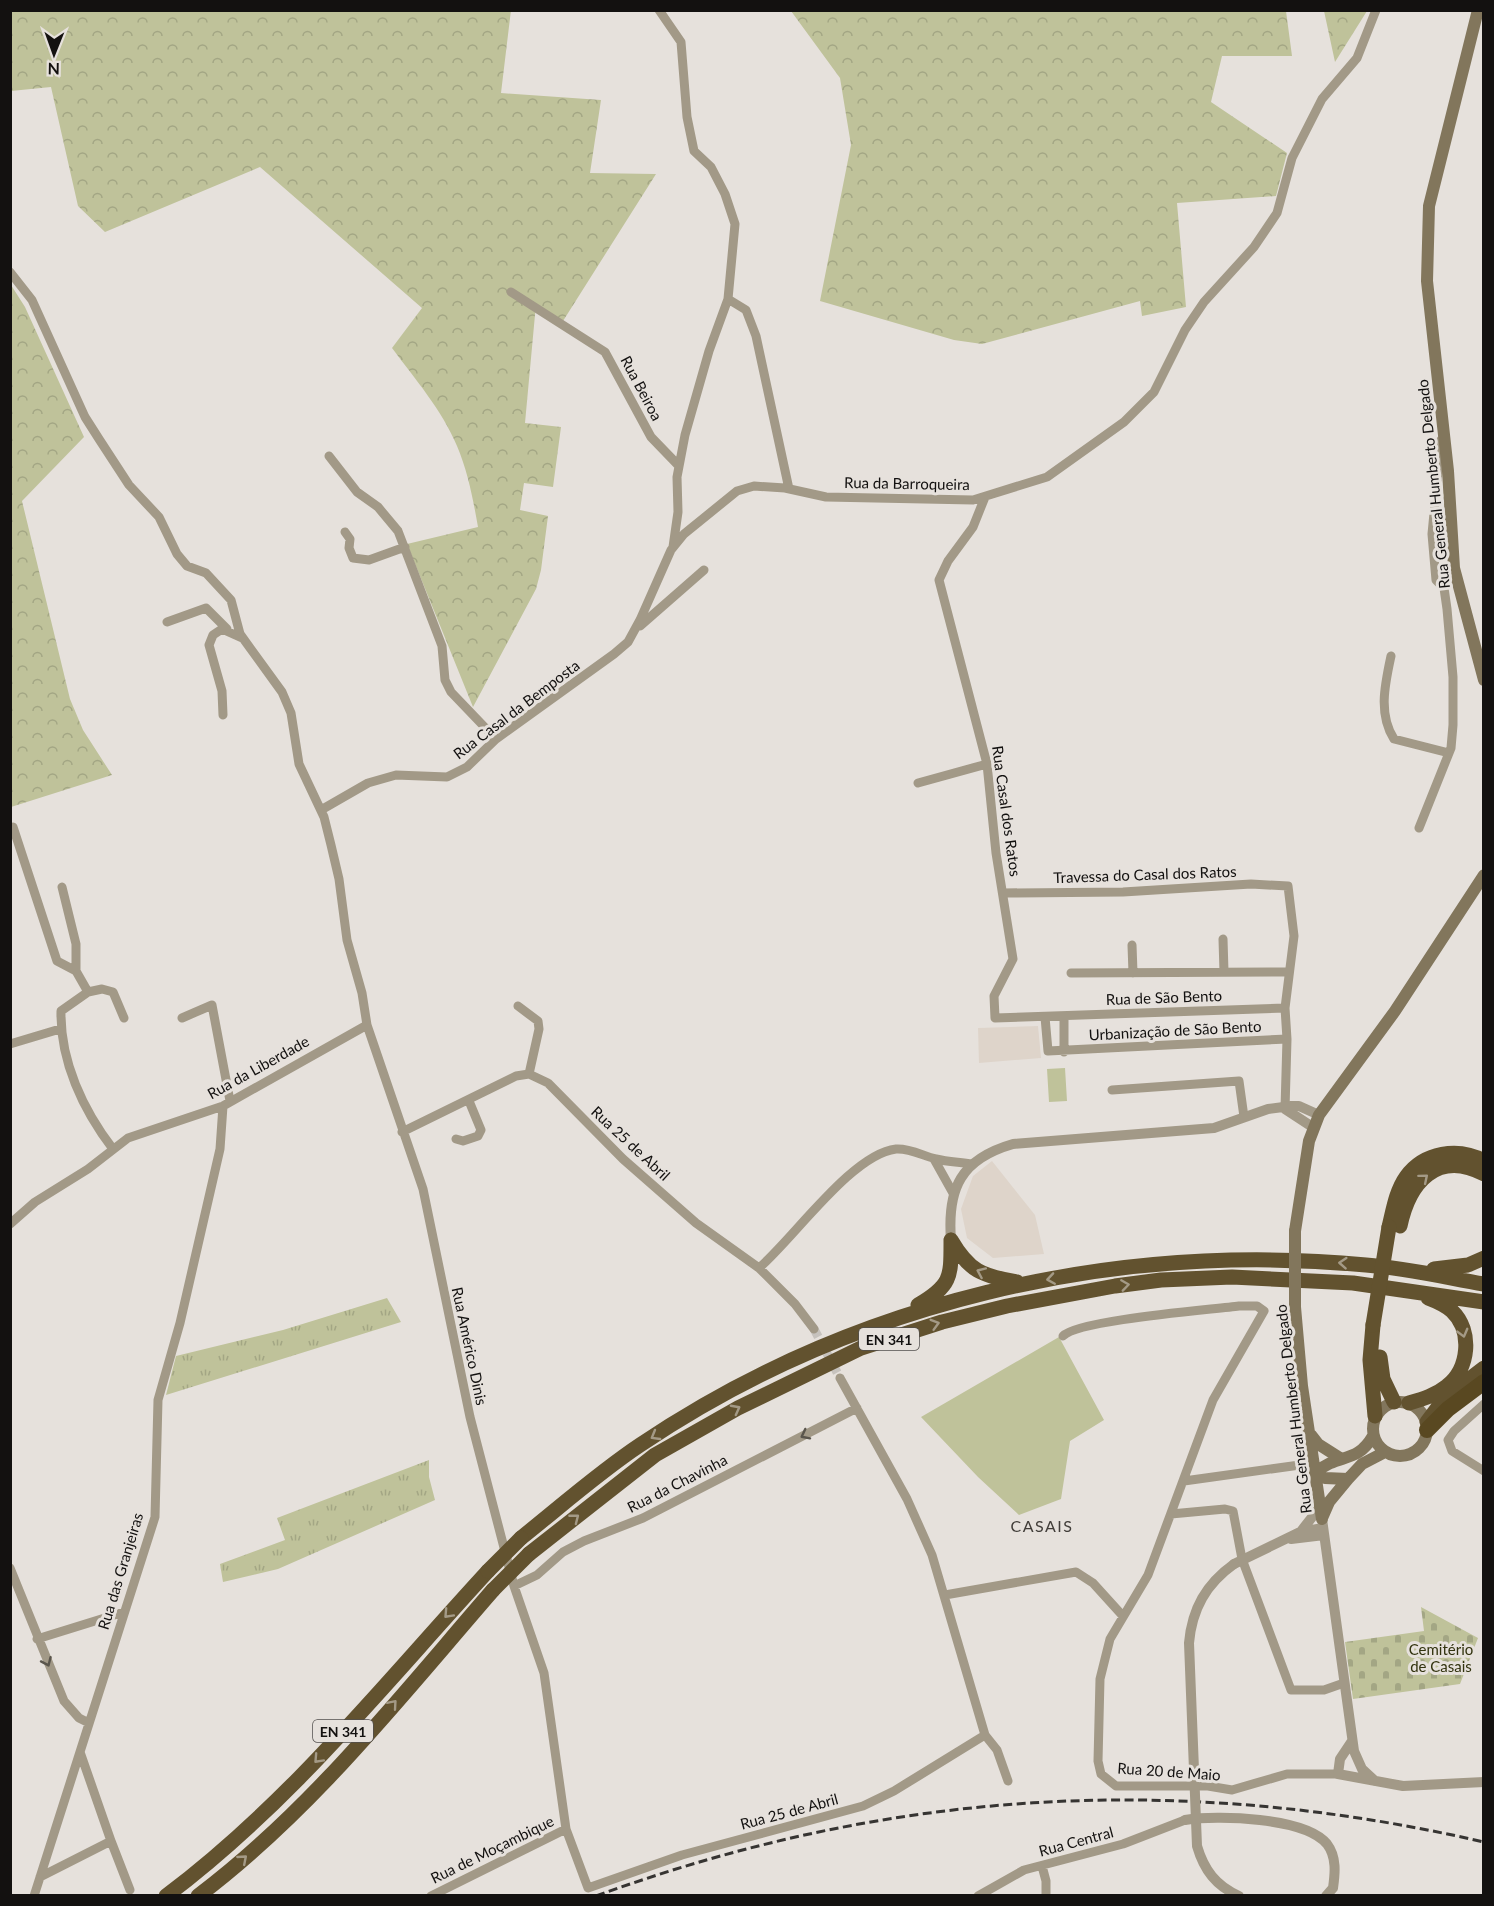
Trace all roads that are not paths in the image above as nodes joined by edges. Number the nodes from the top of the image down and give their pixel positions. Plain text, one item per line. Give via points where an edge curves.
1 (659, 10) edge
2 (1376, 10) edge
3 (1478, 10) edge
4 (10, 272) edge
5 (512, 292) dead end
6 (728, 299) junction
7 (1442, 420) junction
8 (328, 456) dead end
9 (680, 466) junction
10 (789, 489) junction
11 (985, 497) junction
12 (345, 532) dead end
13 (405, 547) junction
14 (672, 549) junction
15 (704, 570) dead end
16 (1458, 587) junction
17 (1444, 588) junction
18 (166, 622) dead end
19 (227, 629) junction
20 (633, 632) junction
21 (242, 638) junction
22 (1391, 656) dead end
23 (1484, 680) edge
24 (224, 715) dead end
25 (496, 739) junction
26 (1449, 753) junction
27 (987, 764) junction
28 (918, 783) dead end
29 (321, 810) junction
30 (13, 827) dead end
31 (1419, 828) dead end
32 (1484, 875) edge
33 (62, 887) dead end
34 (1003, 893) junction
35 (1222, 939) dead end
36 (1131, 945) dead end
37 (76, 971) junction
38 (1224, 972) junction
39 (1288, 972) junction
40 (1071, 973) dead end
41 (1133, 973) junction
42 (88, 993) junction
43 (518, 1006) dead end
44 (1285, 1008) junction
45 (1064, 1016) junction
46 (1045, 1017) junction
47 (124, 1018) dead end
48 (182, 1018) dead end
49 (367, 1025) junction
50 (60, 1029) junction
51 (1287, 1039) junction
52 (10, 1044) edge
53 (1064, 1052) junction
54 (529, 1074) junction
55 (1112, 1090) dead end
56 (470, 1101) junction
57 (226, 1103) junction
58 (1285, 1109) junction
59 (1319, 1116) junction
60 (1244, 1117) junction
61 (1314, 1128) junction
62 (402, 1132) junction
63 (456, 1139) dead end
64 (113, 1149) junction
65 (934, 1159) junction
66 (953, 1161) junction
67 (1484, 1161) edge
68 (972, 1164) junction
69 (1484, 1174) edge
70 (944, 1176) junction
71 (953, 1193) junction
72 (10, 1224) edge
73 (1394, 1228) junction
74 (951, 1239) junction
75 (1484, 1258) edge
76 (759, 1268) junction
77 (1405, 1269) junction
78 (1026, 1283) junction
79 (1484, 1284) edge
80 (1402, 1289) junction
81 (1484, 1302) edge
82 (897, 1318) junction
83 (1378, 1325) junction
84 (814, 1329) tunnel mouth
85 (1063, 1336) dead end
86 (1484, 1368) edge
87 (840, 1378) tunnel mouth
88 (1484, 1382) edge
89 (1401, 1403) junction
90 (1484, 1404) edge
91 (857, 1408) junction
92 (1375, 1416) junction
93 (1427, 1426) junction
94 (1310, 1434) junction
95 (1373, 1436) junction
96 (1385, 1452) junction
97 (1340, 1458) junction
98 (1315, 1468) junction
99 (1484, 1471) edge
100 (1348, 1479) junction
101 (1184, 1481) junction
102 (1171, 1514) junction
103 (1322, 1522) junction
104 (1302, 1536) junction
105 (1327, 1554) junction
106 (1238, 1561) junction
107 (10, 1568) edge
108 (514, 1586) junction
109 (945, 1595) junction
110 (124, 1612) junction
111 (1122, 1615) junction
112 (37, 1639) junction
113 (1344, 1683) junction
114 (89, 1723) junction
115 (985, 1735) junction
116 (1353, 1746) junction
117 (80, 1752) junction
118 (1342, 1774) junction
119 (1008, 1781) dead end
120 (1376, 1782) junction
121 (1484, 1782) edge
122 (1185, 1820) joint
123 (566, 1829) junction
124 (111, 1841) junction
125 (1042, 1866) junction
126 (40, 1877) junction
127 (588, 1888) joint
128 (130, 1890) dead end
129 (1330, 1893) edge
130 (34, 1896) edge
131 (166, 1896) edge
132 (198, 1896) edge
133 (431, 1896) edge
134 (978, 1896) edge
135 (1046, 1896) edge
136 (1239, 1896) edge

1 - 6 street via 681,42 694,151 711,167 735,224
2 - 11 street, Rua da Barroqueira via 1357,58 1322,99 1292,158 1276,213 1254,247 1204,302 1185,330 1154,392 1124,422 1047,477
3 - 7 main road, Rua General Humberto Delgado via 1429,206 1427,281
4 - 21 street via 32,300 85,417 129,485 159,517 177,554 187,566 206,573 231,600
5 - 9 street, Rua Beiroa via 605,352 651,437
6 - 9 street via 703,372
6 - 10 street via 746,310 756,336
7 - 16 main road, Rua General Humberto Delgado
7 - 17 street via 1432,534 1437,580
8 - 13 street via 357,492 390,519
9 - 14 street
10 - 11 street, Rua da Barroqueira via 847,498
10 - 14 street, Rua da Barroqueira via 754,486 737,491 684,534
11 - 27 street, Rua Casal dos Ratos via 973,527 939,580
12 - 13 street via 353,558 369,560
13 - 25 street via 442,646 445,680
14 - 20 street, Rua Casal da Bemposta
15 - 20 street
16 - 17 street
16 - 23 main road, Rua General Humberto Delgado
17 - 26 street via 1453,677
18 - 19 street via 206,608
19 - 21 street
19 - 24 street via 213,634 208,645 222,691
20 - 25 street, Rua Casal da Bemposta via 614,654
21 - 29 street, Rua Américo Dinis via 282,692 291,713 299,764
22 - 26 street via 1384,711 1388,730 1394,739
25 - 29 street, Rua Casal da Bemposta via 467,767 447,777 396,776 368,783
26 - 31 street
27 - 28 street
27 - 34 street, Rua Casal dos Ratos
29 - 49 street, Rua Américo Dinis via 339,879 347,940
30 - 37 street via 54,954 64,967
32 - 59 main road, Rua General Humberto Delgado via 1395,1011
33 - 37 street via 76,944
34 - 39 street, Travessa do Casal dos Ratos via 1288,886 1294,936
34 - 46 street, Rua Casal dos Ratos via 1013,959 994,996 995,1018
35 - 38 street
36 - 41 street
37 - 42 street
38 - 39 street
38 - 41 street
39 - 44 street
40 - 41 street
42 - 47 street via 102,989 112,992
42 - 50 street via 61,1011
43 - 54 street via 538,1021
44 - 45 street, Rua de São Bento
44 - 51 street
45 - 46 street, Rua de São Bento
45 - 53 street
46 - 53 street via 1048,1051
48 - 57 street, Rua das Granjeiras via 212,1005
49 - 57 street, Rua da Liberdade
49 - 62 street, Rua Américo Dinis
50 - 52 street
50 - 64 street via 69,1069 97,1127
51 - 53 street, Urbanização de São Bento
51 - 58 street
54 - 56 street via 516,1076
54 - 76 street, Rua 25 de Abril via 548,1083 623,1159 696,1222
55 - 60 street via 1239,1082
56 - 62 street
56 - 63 street via 481,1130 478,1136
57 - 64 street, Rua da Liberdade via 128,1138
57 - 110 street, Rua das Granjeiras via 220,1149 158,1400 155,1517
58 - 59 street via 1299,1106
58 - 60 street via 1268,1109
58 - 61 street
59 - 61 main road, Rua General Humberto Delgado
60 - 68 street via 1214,1128 1013,1144 992,1150
61 - 94 main road, Rua General Humberto Delgado, bridge via 1294,1231 1295,1307
62 - 108 street, Rua Américo Dinis via 423,1189 470,1417
64 - 72 street, Rua da Liberdade via 35,1202
65 - 66 street
65 - 70 street
65 - 76 street via 897,1149 876,1154 856,1167 780,1251
66 - 68 street
66 - 70 street via 946,1166
67 - 73 highway via 1460,1153 1445,1154 1418,1166 1406,1177 1398,1193
68 - 71 street
73 -> 69 highway via 1409,1196 1426,1174 1455,1165
70 - 71 street
71 - 74 street
73 - 83 highway
78 -> 74 highway via 974,1271
74 - 82 highway via 951,1274 945,1287
75 - 77 highway via 1449,1269
76 - 84 street, Rua 25 de Abril
77 -> 78 highway, EN 341 via 1302,1261 1193,1261
77 - 79 highway, EN 341
78 - 82 highway, EN 341
80 - 81 highway, EN 341
80 -> 89 highway via 1453,1312 1465,1334 1466,1349 1463,1364 1450,1384 1427,1398
132 -> 80 highway, EN 341, bridge via 289,1820 529,1554 655,1455 823,1365 902,1334 1007,1306 1161,1280 1304,1279
82 -> 131 highway, EN 341, bridge via 817,1348 639,1445 521,1538 274,1805 228,1848
83 - 89 highway via 1381,1370
83 - 92 highway via 1370,1360
85 - 101 street via 1075,1329 1114,1322 1239,1306 1263,1310 1213,1400
86 - 93 highway via 1445,1398
87 - 91 street
88 - 93 highway
89 - 92 main road via 1380,1410
89 - 93 main road via 1423,1414
90 - 99 street via 1448,1440 1452,1451
91 -> 108 street, Rua da Chavinha via 643,1518 584,1541 563,1552 537,1575
91 - 109 street via 907,1499
92 - 95 main road
93 - 96 main road via 1422,1445 1409,1455
94 - 97 main road
94 - 98 main road, Rua General Humberto Delgado
95 - 96 main road
95 - 97 main road via 1359,1454
96 - 100 main road via 1362,1464
97 - 98 main road
98 - 100 main road via 1333,1479
98 - 101 street
98 - 103 main road, Rua General Humberto Delgado
100 - 103 main road via 1329,1502
101 - 102 street
102 - 106 street via 1233,1511
102 - 111 street via 1148,1575
103 - 104 street
103 - 104 street
103 - 105 street, Rua General Humberto Delgado
104 - 105 street
104 - 106 street
105 - 113 street, Rua General Humberto Delgado
106 - 113 street via 1291,1690 1324,1690
106 - 136 street, bridge via 1202,1597 1190,1626 1189,1643 1197,1846 1209,1874
107 - 112 street
108 - 123 street, Rua Américo Dinis via 544,1673
109 - 111 street via 1076,1572 1106,1595
109 - 115 street
110 - 112 street
110 - 114 street, Rua das Granjeiras
111 - 118 street, Rua 20 de Maio via 1110,1639 1100,1679 1098,1761 1107,1781 1116,1786 1208,1786 1232,1790 1287,1774
112 -> 114 street via 64,1701
113 - 116 street, Rua General Humberto Delgado
114 - 117 street, Rua das Granjeiras
115 - 119 street via 997,1750
115 - 127 street, Rua 25 de Abril via 863,1806 682,1855
116 - 118 street via 1340,1758
116 - 120 street, Rua General Humberto Delgado via 1362,1769
117 - 124 street
117 - 126 street, Rua das Granjeiras
118 - 120 street
120 - 121 street via 1403,1786
122 - 125 street, Rua Central via 1123,1844
122 - 129 street via 1248,1818 1309,1831 1328,1846 1334,1858
123 - 127 street, Rua Américo Dinis
123 - 133 street, Rua de Moçambique
124 - 126 street
124 - 128 street
125 - 134 street, Rua Central via 1010,1876
125 - 135 street
126 - 130 street, Rua das Granjeiras

